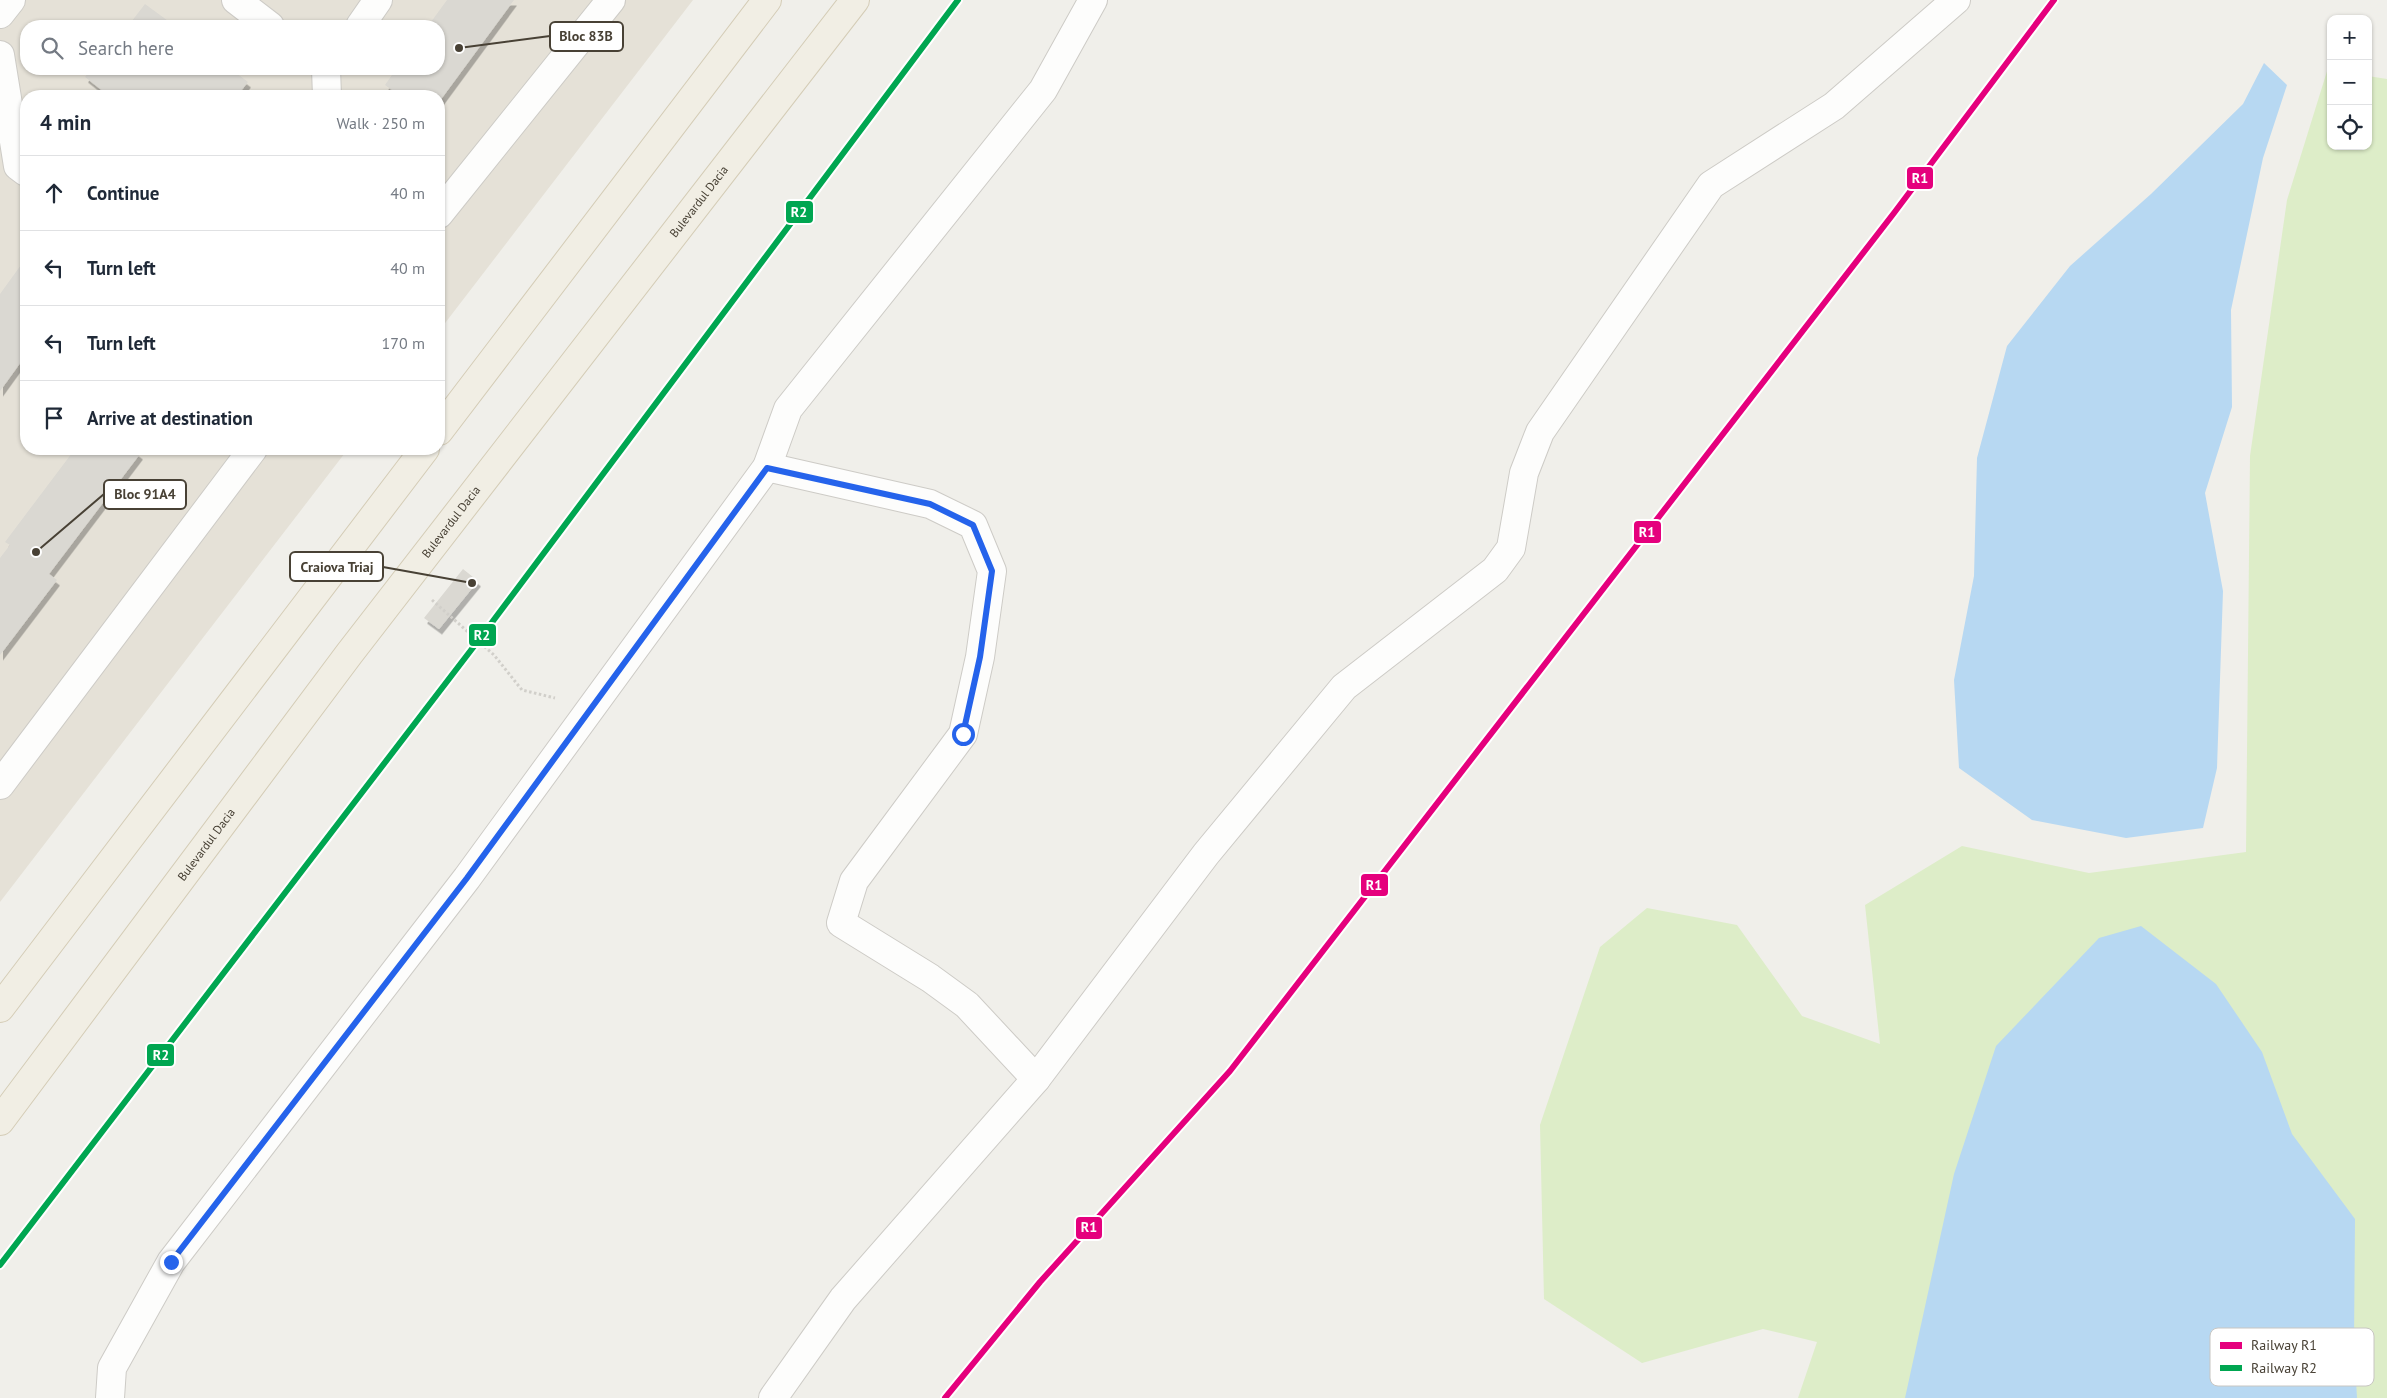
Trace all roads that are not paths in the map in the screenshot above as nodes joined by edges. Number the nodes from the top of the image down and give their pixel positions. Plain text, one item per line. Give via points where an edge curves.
1 (10, 0) edge
2 (236, 0) edge
3 (378, 0) edge
4 (611, 0) edge
5 (767, 0) edge
6 (855, 0) edge
7 (1093, 0) edge
8 (1956, 0) edge
9 (0, 14) edge
10 (262, 20) edge
11 (364, 20) edge
12 (0, 55) edge
13 (326, 75) edge
14 (327, 90) edge
15 (20, 168) edge
16 (445, 203) edge
17 (445, 423) edge
18 (248, 455) edge
19 (420, 455) edge
20 (767, 468) junction
21 (0, 785) edge
22 (0, 1008) edge
23 (1036, 1079) junction
24 (0, 1120) edge
25 (110, 1398) edge
26 (773, 1398) edge

1 - 9 street
2 - 10 street
3 - 11 street
4 - 16 street
5 - 17 main road
6 - 24 main road, Bulevardul Dacia via 408,578
7 - 20 street via 1043,90 788,409
8 - 23 street via 1834,106 1711,185 1540,432 1524,473 1511,548 1495,570 1344,687 1206,854
12 - 15 street
13 - 14 street
18 - 21 street
19 - 22 main road
20 - 23 street via 930,504 973,525 992,571 980,657 963,734 854,880 841,923 967,1005
20 - 25 street via 467,878 171,1262 112,1368
23 - 26 street via 843,1299

